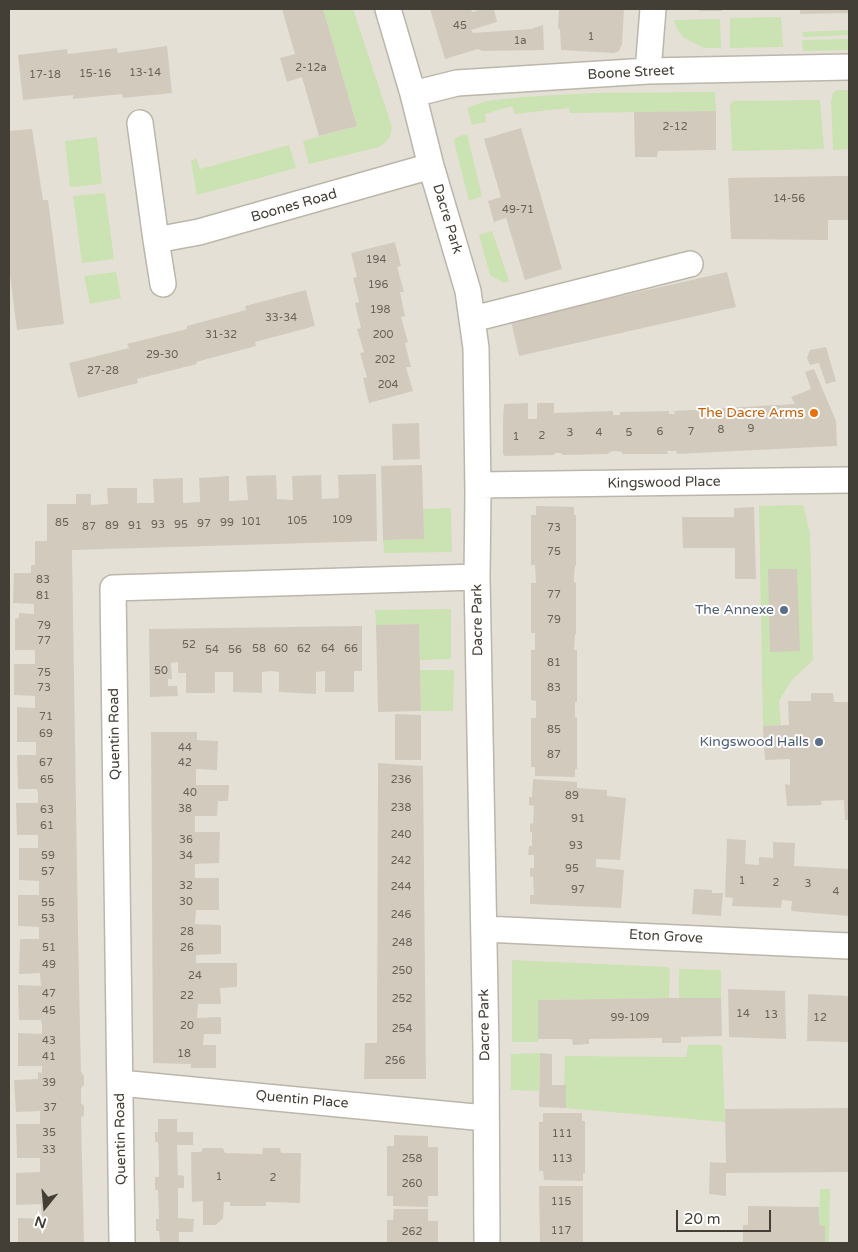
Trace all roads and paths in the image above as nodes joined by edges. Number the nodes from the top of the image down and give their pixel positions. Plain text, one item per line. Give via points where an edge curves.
1 (388, 9) edge
2 (653, 9) edge
3 (849, 68) edge
4 (648, 71) junction
5 (413, 94) junction
6 (140, 123) dead end
7 (431, 166) junction
8 (156, 240) junction
9 (690, 264) dead end
10 (163, 284) dead end
11 (473, 319) junction
12 (849, 480) edge
13 (478, 485) junction
14 (477, 577) junction
15 (484, 929) junction
16 (849, 946) edge
17 (120, 1083) junction
18 (485, 1118) junction
19 (122, 1243) edge
20 (487, 1243) edge

1 - 5 street, Dacre Park
2 - 4 street
3 - 4 street, Boone Street
4 - 5 street, Boone Street via 457,83
5 - 7 street, Dacre Park
6 - 8 street
7 - 8 street, Boones Road via 199,232
7 - 11 street, Dacre Park
8 - 10 street
9 - 11 street
11 - 13 street, Dacre Park via 478,376
12 - 13 street, Kingswood Place
13 - 14 street, Dacre Park
14 - 15 street, Dacre Park
14 - 17 street, Quentin Road via 114,588
15 - 16 street, Eton Grove
15 - 18 street, Dacre Park
17 - 18 street, Quentin Place
17 - 19 street, Quentin Road
18 - 20 street, Dacre Park

